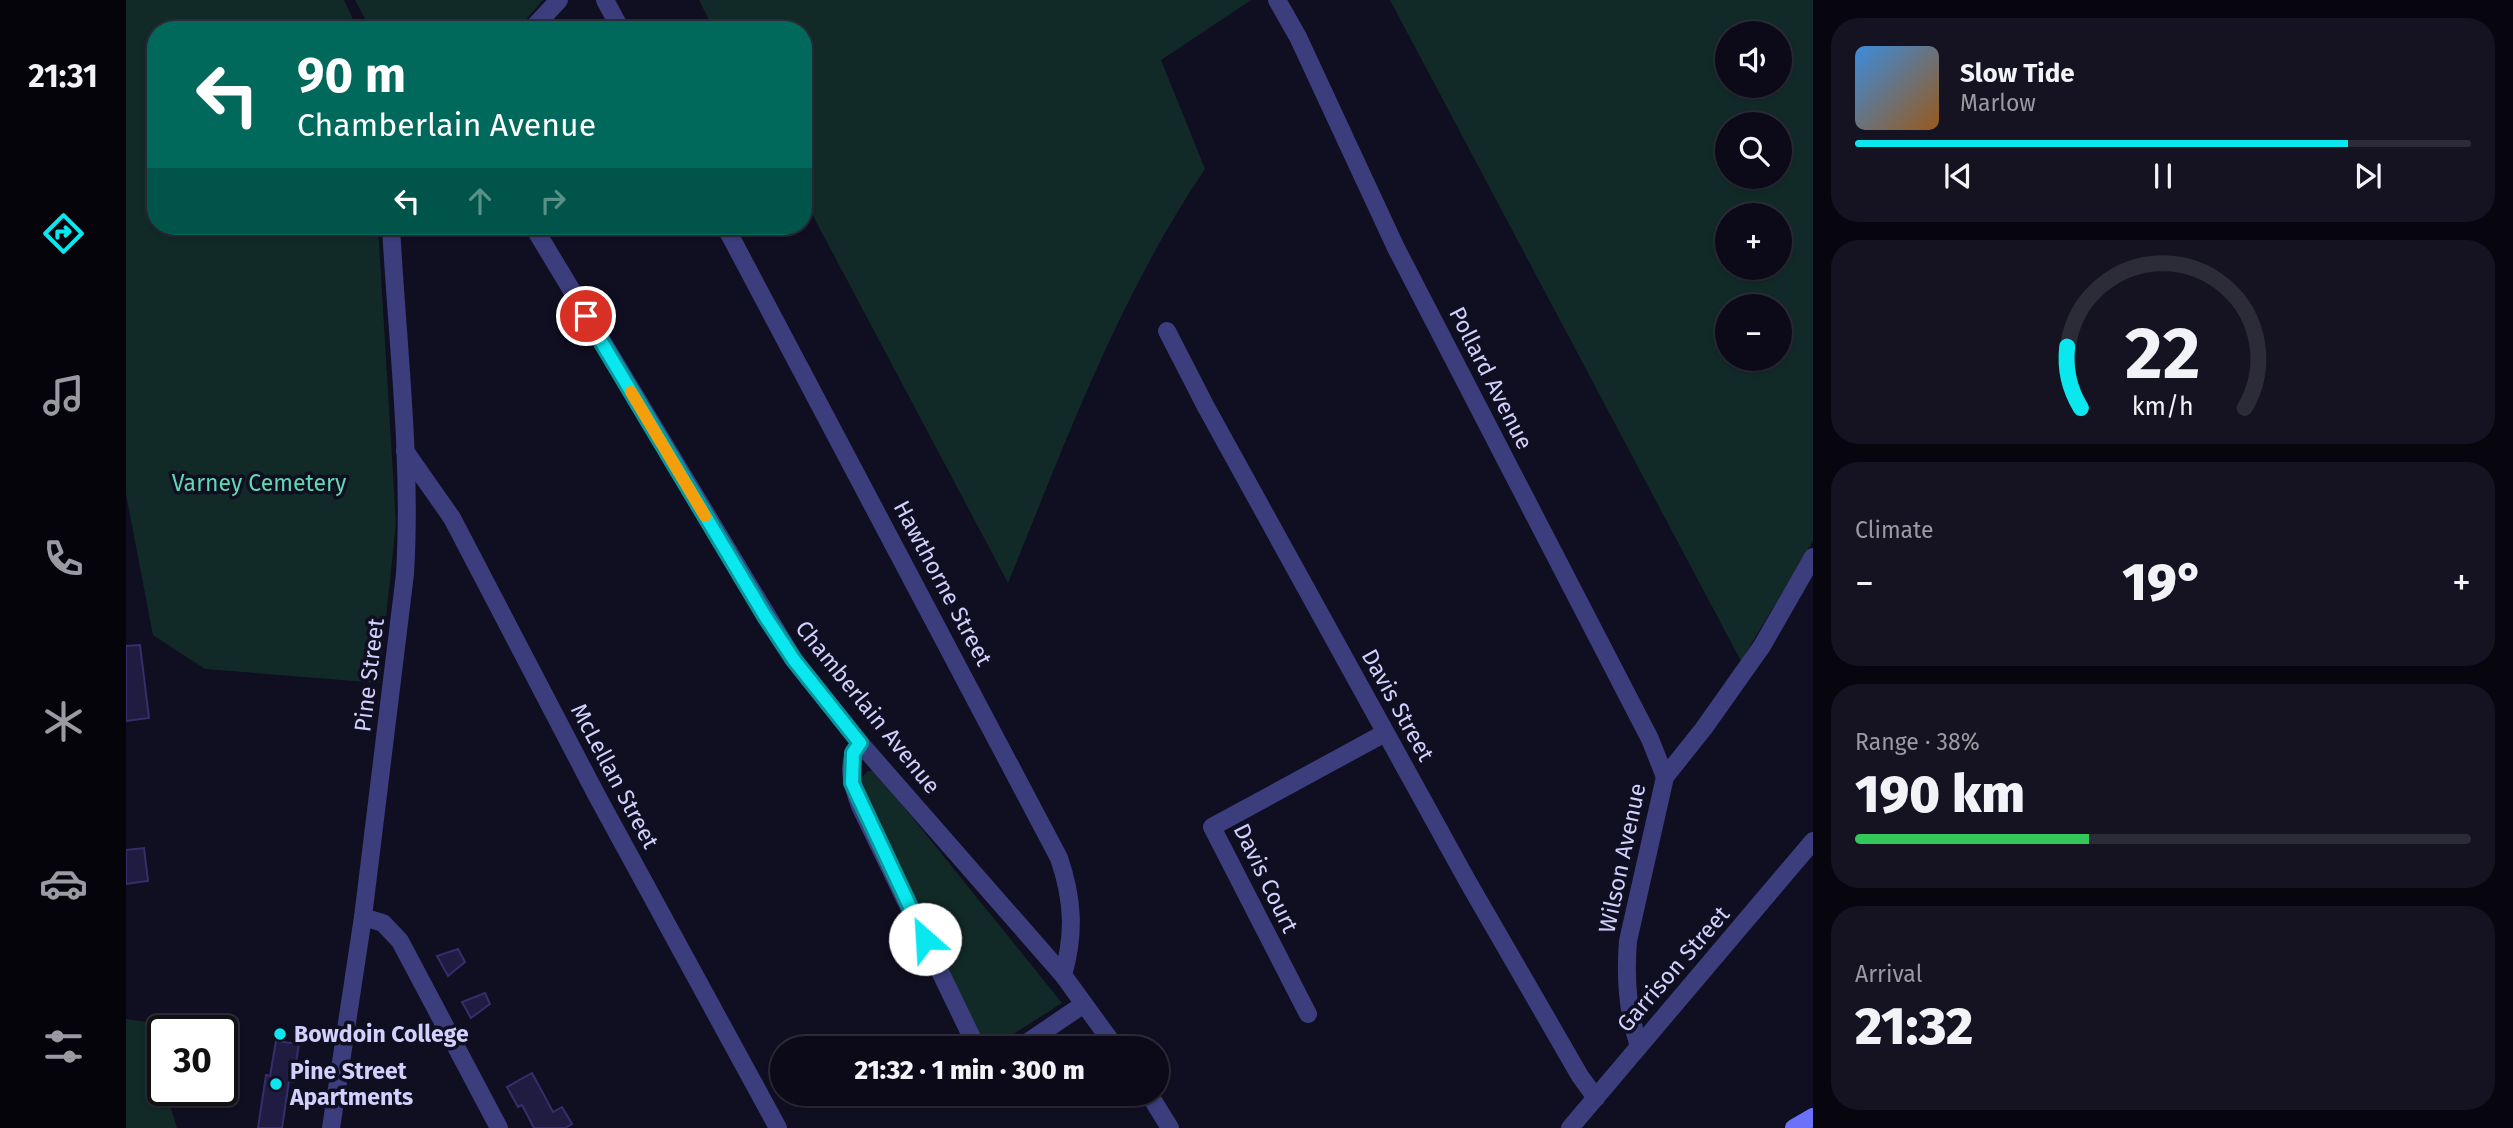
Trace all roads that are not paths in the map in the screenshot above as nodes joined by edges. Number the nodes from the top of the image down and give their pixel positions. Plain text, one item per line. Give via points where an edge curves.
1 (559, 0) edge
2 (605, 0) edge
3 (1277, 0) edge
4 (539, 21) edge
5 (616, 21) edge
6 (392, 235) edge
7 (538, 235) edge
8 (730, 235) edge
9 (1167, 331) dead end
10 (405, 451) junction
11 (1813, 557) edge
12 (1385, 733) junction
13 (860, 743) junction
14 (1665, 777) junction
15 (1813, 841) edge
16 (363, 917) junction
17 (1063, 975) junction
18 (1084, 1004) junction
19 (1308, 1014) dead end
20 (971, 1036) edge
21 (1037, 1036) edge
22 (1107, 1036) edge
23 (1639, 1046) junction
24 (1596, 1098) junction
25 (1156, 1106) edge
26 (1813, 1117) edge
27 (331, 1128) edge
28 (499, 1128) edge
29 (778, 1128) edge
30 (1170, 1128) edge
31 (1570, 1128) edge
32 (1794, 1128) edge

1 - 4 street
2 - 5 street
3 - 14 street, Pollard Avenue via 1396,248 1650,739
6 - 10 street, Pine Street
7 - 13 street, Chamberlain Avenue via 765,616
8 - 17 street, Hawthorne Street via 1059,858 1072,908
9 - 12 street, Davis Street
10 - 16 street, Pine Street via 408,532 402,614
10 - 29 street, McLellan Street via 452,518
11 - 14 street, Wilson Avenue via 1762,646
12 - 19 street, Davis Court via 1212,827
12 - 24 street, Davis Street
13 - 17 street, Chamberlain Avenue
13 - 20 street via 851,765 860,806
14 - 23 street, Wilson Avenue via 1628,941 1630,1021
15 - 23 street, Garrison Street
16 - 27 street, Pine Street
16 - 28 street via 383,923 400,941
17 - 18 street, Chamberlain Avenue
18 - 21 street
18 - 22 street, Chamberlain Avenue
23 - 24 street, Garrison Street
24 - 31 street, Garrison Street
25 - 30 street
26 - 32 main road

